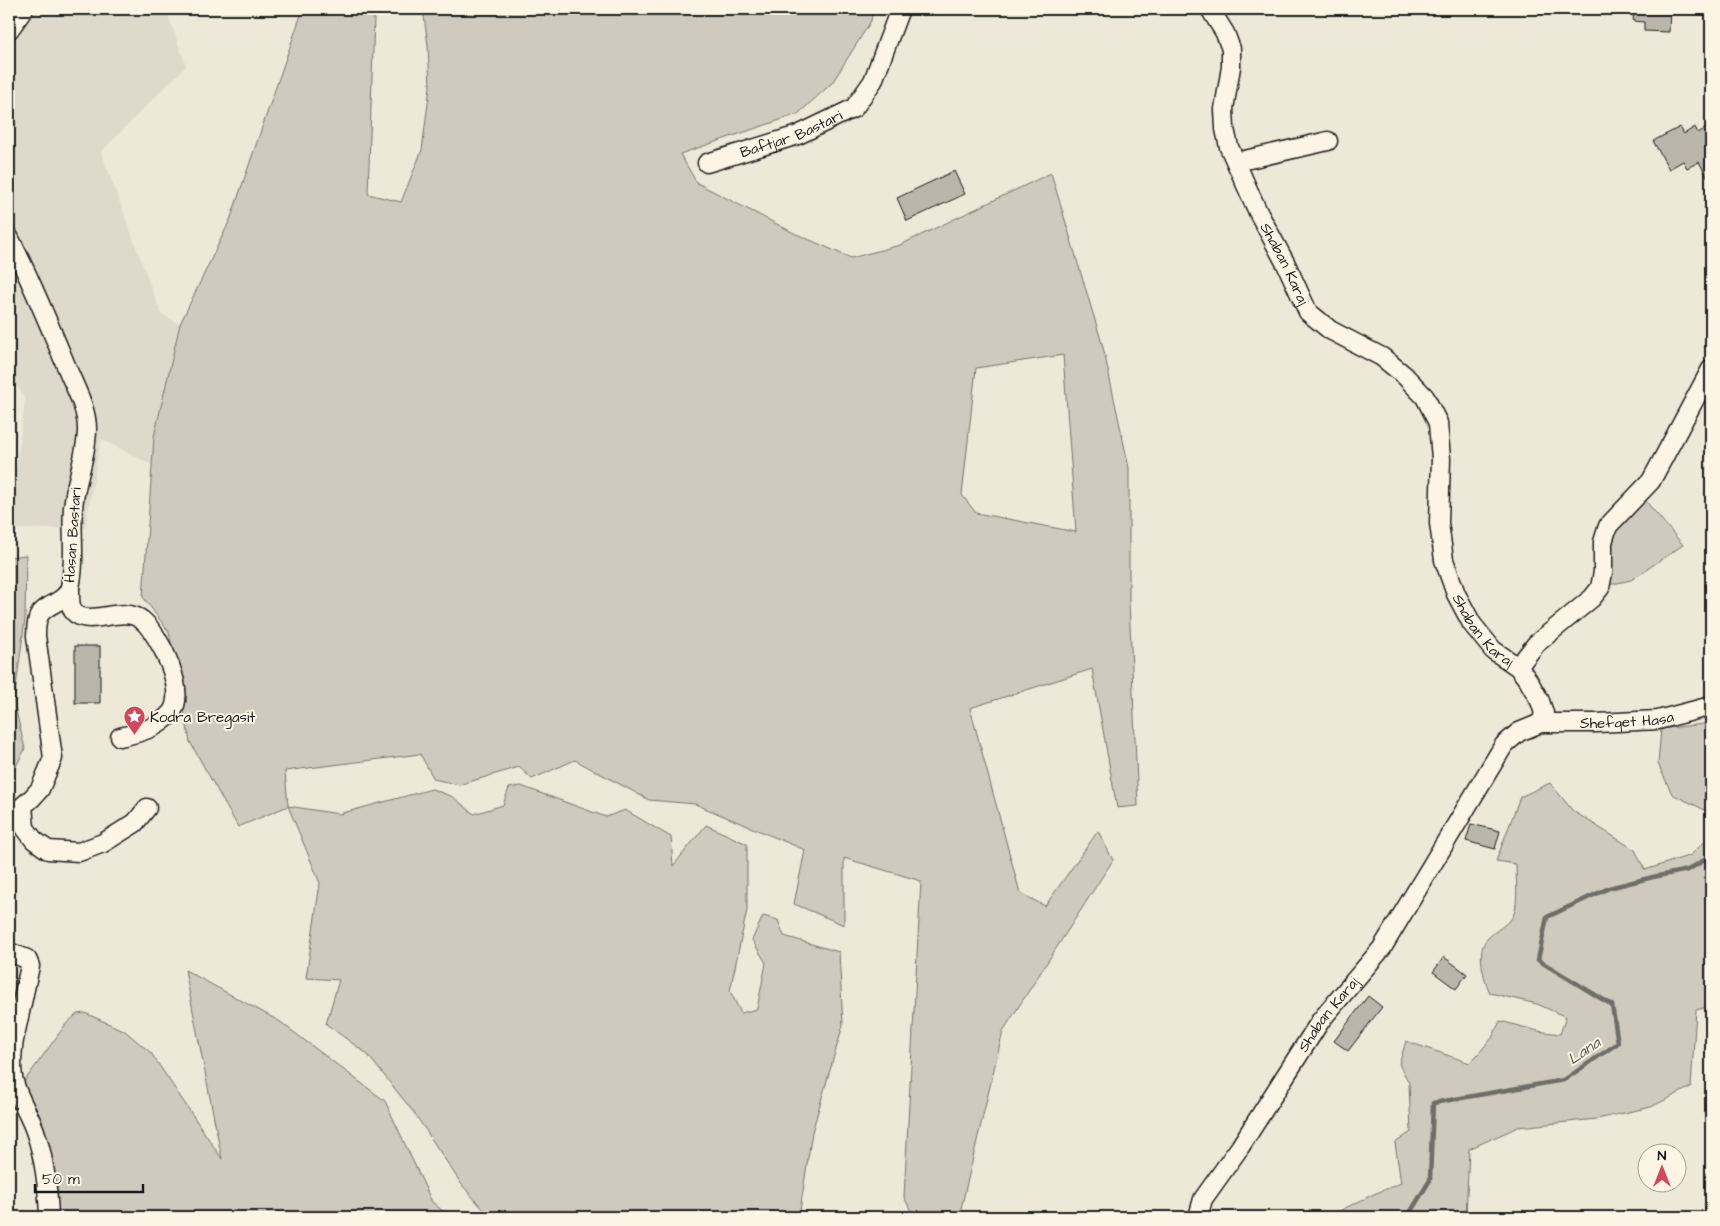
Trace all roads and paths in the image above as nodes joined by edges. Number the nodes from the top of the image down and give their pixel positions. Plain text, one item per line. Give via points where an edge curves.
1 (24, 9) edge
2 (900, 9) edge
3 (1210, 9) edge
4 (9, 30) edge
5 (1328, 141) dead end
6 (1236, 162) junction
7 (707, 163) dead end
8 (9, 237) edge
9 (1711, 369) edge
10 (70, 589) junction
11 (1518, 667) junction
12 (1711, 706) edge
13 (1542, 723) junction
14 (120, 737) dead end
15 (23, 806) junction
16 (147, 808) dead end
17 (9, 818) edge
18 (9, 952) edge
19 (49, 1217) edge
20 (1198, 1217) edge

1 - 4 street
2 - 7 street, Baftjar Bastari via 873,81 854,108 798,135
3 - 6 street, Shaban Karaj via 1231,49 1224,129
5 - 6 street
6 - 11 street, Shaban Karaj via 1308,312 1330,330 1382,357 1404,374 1425,397 1438,423 1441,459 1439,523 1444,560 1456,594 1472,624 1493,650
8 - 10 street, Hasan Bastari via 62,356 83,408 87,427 74,491
9 - 11 street via 1651,481 1608,526 1603,542 1600,588 1536,644
10 - 14 street via 76,614 87,618 118,614 141,619 168,657 175,684 172,712 150,729
10 - 15 street, Hasan Bastari via 62,599 39,615 36,636 53,758 40,789
11 - 13 street, Shaban Karaj via 1540,701 1544,714
12 - 13 street, Shefqet Hasa via 1658,720
13 - 20 street, Shaban Karaj via 1519,732 1504,745 1382,948 1320,1020 1203,1199
15 - 16 street via 25,828 34,840 48,850 79,852 103,843 135,823
15 - 17 street, Hasan Bastari
18 - 19 street via 27,959 30,966 12,1052 12,1075 41,1149

